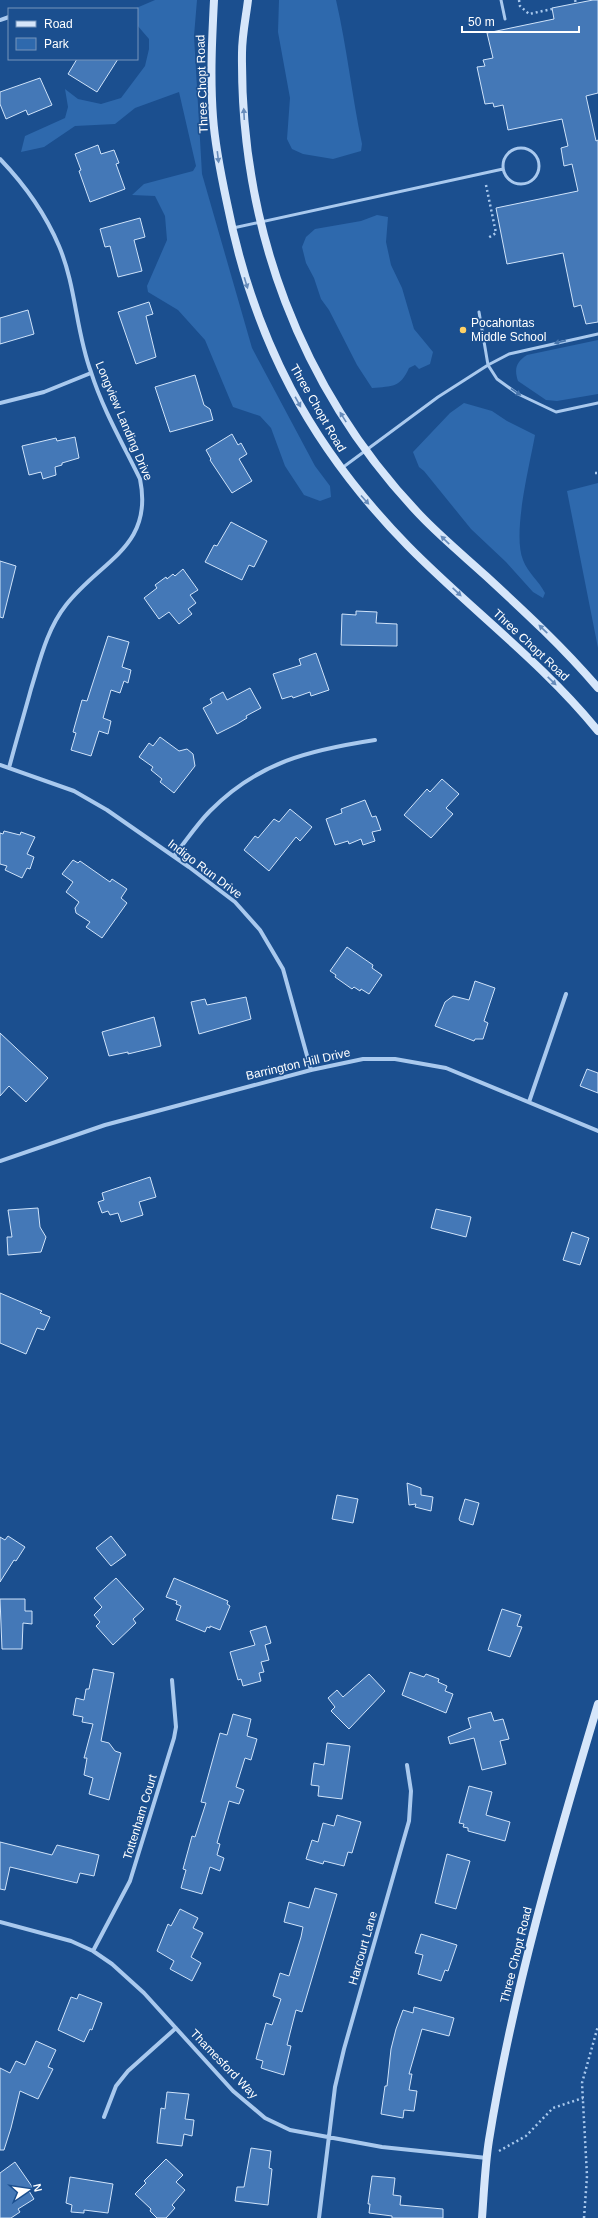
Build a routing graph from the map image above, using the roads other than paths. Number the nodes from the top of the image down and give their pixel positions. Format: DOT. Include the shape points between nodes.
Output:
graph roads {
  1 [pos="214,0"];
  2 [pos="248,0"];
  3 [pos="501,0"];
  4 [pos="505,19"];
  5 [pos="0,159"];
  6 [pos="503,169"];
  7 [pos="259,222"];
  8 [pos="232,228"];
  9 [pos="479,312"];
  10 [pos="598,334"];
  11 [pos="488,365"];
  12 [pos="91,373"];
  13 [pos="0,403"];
  14 [pos="598,403"];
  15 [pos="364,450"];
  16 [pos="341,470"];
  17 [pos="598,688"];
  18 [pos="598,731"];
  19 [pos="375,740"];
  20 [pos="0,765"];
  21 [pos="8,768"];
  22 [pos="174,856"];
  23 [pos="566,994"];
  24 [pos="310,1070"];
  25 [pos="529,1102"];
  26 [pos="598,1131"];
  27 [pos="0,1161"];
  28 [pos="172,1680"];
  29 [pos="598,1704"];
  30 [pos="407,1766"];
  31 [pos="0,1922"];
  32 [pos="93,1951"];
  33 [pos="176,2028"];
  34 [pos="104,2117"];
  35 [pos="328,2137"];
  36 [pos="487,2158"];
  37 [pos="318,2218"];
  38 [pos="482,2218"];
  1 -- 8 [label="main road, Three Chopt Road, one-way" via="213,118"];
  7 -- 2 [label="main road, Three Chopt Road, one-way" via="246,149 243,101 242,51"];
  3 -- 4 [label="lane"];
  5 -- 12 [label="street, Longview Landing Drive" via="20,180 43,214 60,247"];
  6 -- 6 [label="lane" via="506,178 511,182 529,183 537,174 539,162 533,152 516,148 506,155"];
  6 -- 7 [label="lane"];
  7 -- 8 [label="lane"];
  15 -- 7 [label="main road, Three Chopt Road, one-way" via="329,394 292,320"];
  8 -- 16 [label="main road, Three Chopt Road, one-way" via="252,301 272,352 298,403"];
  9 -- 11 [label="lane"];
  10 -- 11 [label="lane, one-way" via="509,354"];
  11 -- 14 [label="lane, one-way" via="497,379 518,394 556,412"];
  11 -- 15 [label="lane" via="438,396"];
  12 -- 13 [label="street" via="44,392"];
  12 -- 21 [label="street, Longview Landing Drive" via="140,480 143,512 138,530 132,539 66,605 52,626"];
  15 -- 16 [label="lane"];
  17 -- 15 [label="main road, Three Chopt Road, one-way" via="540,627 422,517"];
  16 -- 18 [label="main road, Three Chopt Road, one-way" via="410,549 545,674"];
  19 -- 22 [label="street" via="326,747 266,768 235,788 209,811"];
  20 -- 21 [label="street, Indigo Run Drive"];
  21 -- 22 [label="street, Indigo Run Drive" via="74,791 107,810"];
  22 -- 24 [label="street, Indigo Run Drive" via="235,902 260,930 283,969"];
  23 -- 25 [label="street"];
  24 -- 25 [label="street, Barrington Hill Drive" via="363,1060 395,1059 446,1068"];
  24 -- 27 [label="street, Barrington Hill Drive" via="105,1125"];
  25 -- 26 [label="street, Barrington Hill Drive"];
  28 -- 32 [label="street, Tottenham Court" via="176,1727 172,1745 130,1881"];
  29 -- 36 [label="main road, Three Chopt Road" via="566,1810 527,1957 506,2047"];
  30 -- 35 [label="street, Harcourt Lane" via="411,1791 409,1820 344,2049 335,2087"];
  31 -- 32 [label="street, Thamesford Way" via="71,1941"];
  32 -- 33 [label="street, Thamesford Way" via="112,1964 144,1993"];
  33 -- 34 [label="street" via="128,2071 116,2086"];
  33 -- 35 [label="street, Thamesford Way" via="233,2092 265,2118 290,2130"];
  35 -- 36 [label="street, Thamesford Way" via="382,2147"];
  35 -- 37 [label="street, Harcourt Lane"];
  36 -- 38 [label="main road, Three Chopt Road"];
}
